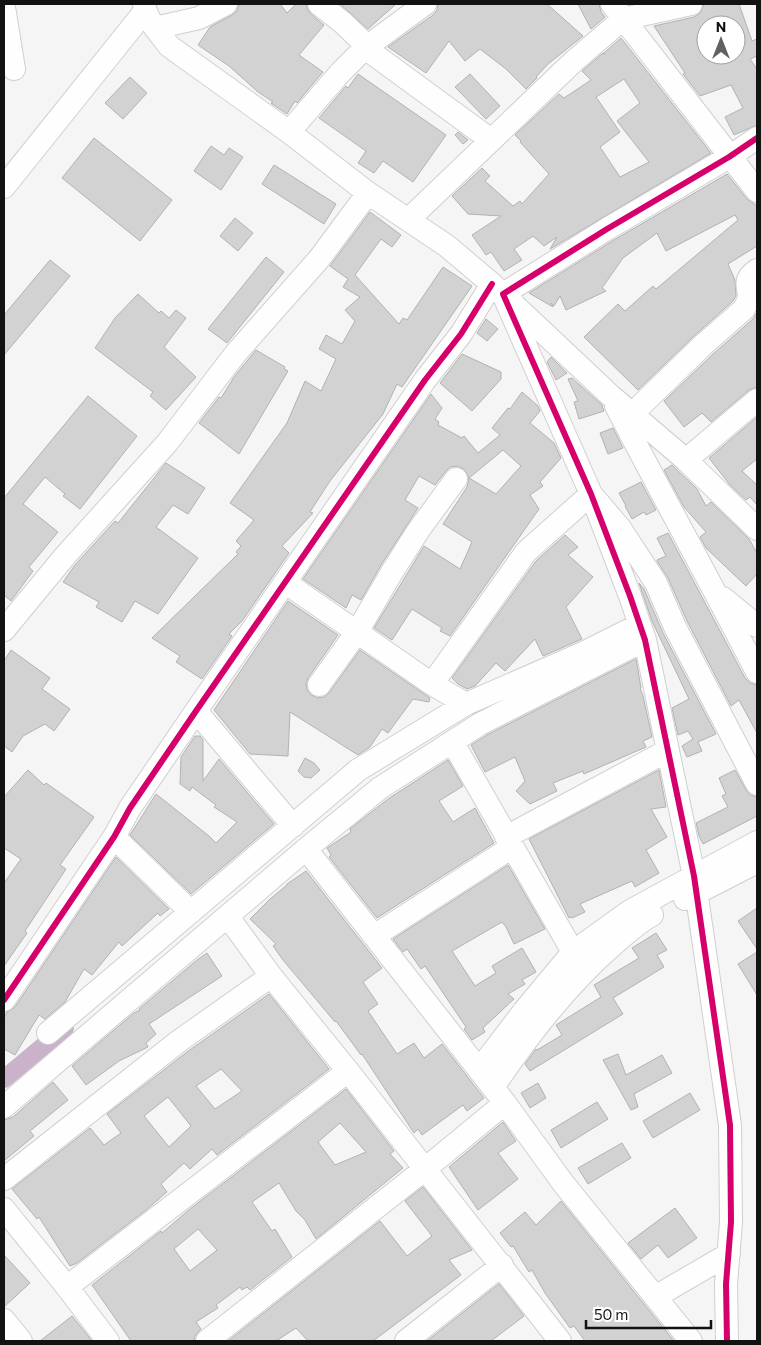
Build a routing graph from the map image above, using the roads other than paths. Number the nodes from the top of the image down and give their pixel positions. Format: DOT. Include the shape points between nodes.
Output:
graph roads {
  1 [pos="226,4"];
  2 [pos="320,4"];
  3 [pos="425,4"];
  4 [pos="691,4"];
  5 [pos="4,7"];
  6 [pos="617,11"];
  7 [pos="148,14"];
  8 [pos="366,47"];
  9 [pos="14,69"];
  10 [pos="289,132"];
  11 [pos="757,138"];
  12 [pos="491,140"];
  13 [pos="729,157"];
  14 [pos="4,187"];
  15 [pos="757,191"];
  16 [pos="368,193"];
  17 [pos="409,219"];
  18 [pos="757,270"];
  19 [pos="498,289"];
  20 [pos="611,396"];
  21 [pos="757,400"];
  22 [pos="632,414"];
  23 [pos="686,460"];
  24 [pos="456,479"];
  25 [pos="591,494"];
  26 [pos="757,528"];
  27 [pos="286,583"];
  28 [pos="716,592"];
  29 [pos="757,626"];
  30 [pos="4,630"];
  31 [pos="357,632"];
  32 [pos="642,632"];
  33 [pos="757,672"];
  34 [pos="432,684"];
  35 [pos="319,685"];
  36 [pos="466,704"];
  37 [pos="196,711"];
  38 [pos="453,743"];
  39 [pos="668,751"];
  40 [pos="757,784"];
  41 [pos="293,826"];
  42 [pos="114,837"];
  43 [pos="509,842"];
  44 [pos="757,842"];
  45 [pos="306,849"];
  46 [pos="757,862"];
  47 [pos="696,885"];
  48 [pos="191,912"];
  49 [pos="228,917"];
  50 [pos="374,936"];
  51 [pos="581,960"];
  52 [pos="271,976"];
  53 [pos="4,1000"];
  54 [pos="48,1033"];
  55 [pos="478,1070"];
  56 [pos="348,1071"];
  57 [pos="498,1095"];
  58 [pos="4,1107"];
  59 [pos="425,1169"];
  60 [pos="4,1179"];
  61 [pos="4,1209"];
  62 [pos="729,1254"];
  63 [pos="502,1265"];
  64 [pos="67,1287"];
  65 [pos="655,1297"];
  66 [pos="4,1320"];
  67 [pos="21,1341"];
  68 [pos="108,1341"];
  69 [pos="207,1341"];
  70 [pos="406,1341"];
  71 [pos="560,1341"];
  72 [pos="691,1341"];
  73 [pos="727,1341"];
  1 -- 7 [label="street" via="199,18"];
  2 -- 8 [label="street"];
  3 -- 8 [label="street"];
  4 -- 6 [label="street"];
  5 -- 9 [label="street"];
  6 -- 12 [label="street" via="574,61"];
  6 -- 13 [label="street"];
  7 -- 10 [label="street" via="169,46"];
  7 -- 14 [label="street"];
  8 -- 10 [label="street"];
  8 -- 12 [label="street"];
  10 -- 16 [label="street"];
  11 -- 13 [label="street"];
  12 -- 17 [label="street"];
  13 -- 15 [label="street"];
  13 -- 19 [label="street"];
  16 -- 17 [label="street"];
  16 -- 30 [label="street" via="319,259 236,353 167,443 65,556"];
  17 -- 19 [label="street"];
  18 -- 22 [label="street" via="747,280 749,299 744,309"];
  19 -- 20 [label="street"];
  19 -- 25 [label="street"];
  19 -- 27 [label="street" via="425,380"];
  20 -- 22 [label="street"];
  20 -- 28 [label="street"];
  21 -- 23 [label="street"];
  22 -- 23 [label="street"];
  23 -- 26 [label="street"];
  24 -- 31 [label="street" via="397,564"];
  25 -- 32 [label="street"];
  25 -- 34 [label="street" via="526,552"];
  25 -- 40 [label="street" via="620,528 656,583 674,627"];
  27 -- 31 [label="street"];
  27 -- 37 [label="street"];
  28 -- 29 [label="street"];
  28 -- 33 [label="street"];
  31 -- 34 [label="street"];
  31 -- 35 [label="street"];
  32 -- 36 [label="street" via="583,653"];
  32 -- 38 [label="street" via="480,724"];
  32 -- 39 [label="street"];
  34 -- 36 [label="street"];
  36 -- 41 [label="street" via="358,770"];
  37 -- 41 [label="street"];
  37 -- 42 [label="street"];
  38 -- 43 [label="street"];
  38 -- 45 [label="street" via="380,788"];
  39 -- 43 [label="street"];
  39 -- 47 [label="street"];
  41 -- 48 [label="street"];
  42 -- 48 [label="street"];
  42 -- 53 [label="street"];
  43 -- 50 [label="street"];
  43 -- 51 [label="street"];
  44 -- 47 [label="street"];
  45 -- 49 [label="street"];
  45 -- 50 [label="street"];
  46 -- 47 [label="street"];
  47 -- 51 [label="street" via="653,906 639,922"];
  47 -- 62 [label="street" via="730,1125 732,1222"];
  48 -- 54 [label="street"];
  49 -- 52 [label="street"];
  49 -- 58 [label="street"];
  50 -- 55 [label="street"];
  51 -- 55 [label="street" via="524,1011"];
  51 -- 57 [label="street" via="526,1040"];
  52 -- 56 [label="street"];
  52 -- 60 [label="street" via="180,1041"];
  55 -- 57 [label="street"];
  56 -- 59 [label="street"];
  56 -- 64 [label="street"];
  57 -- 59 [label="street"];
  57 -- 65 [label="street" via="563,1183"];
  59 -- 63 [label="street"];
  59 -- 69 [label="street"];
  61 -- 64 [label="street"];
  62 -- 65 [label="street"];
  62 -- 73 [label="street"];
  63 -- 70 [label="street"];
  63 -- 71 [label="street"];
  64 -- 68 [label="street"];
  65 -- 72 [label="street"];
  66 -- 67 [label="street"];
}
